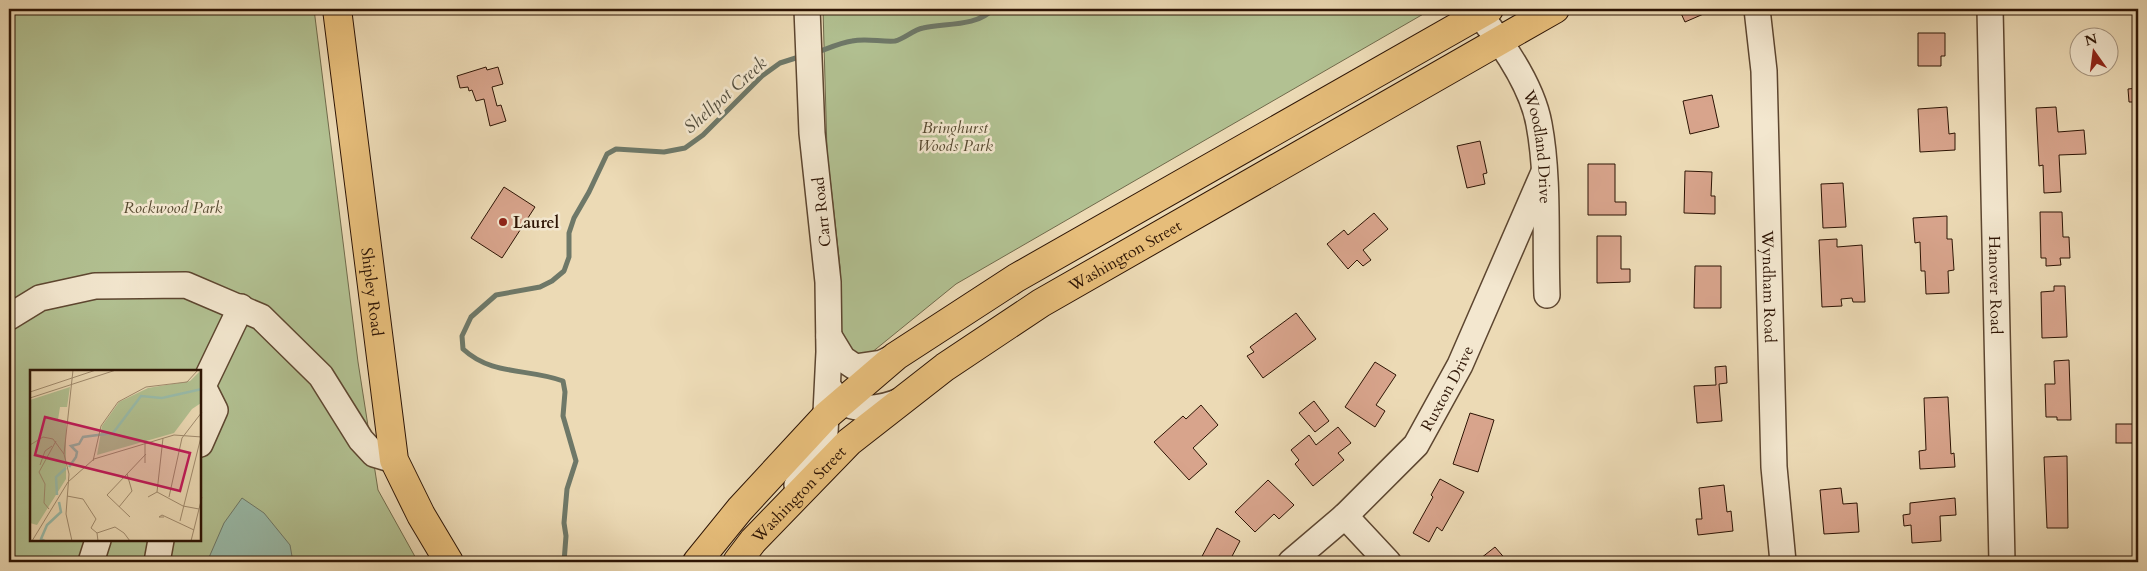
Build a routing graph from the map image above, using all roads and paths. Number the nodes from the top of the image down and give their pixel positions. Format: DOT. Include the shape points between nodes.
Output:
graph roads {
  1 [pos="337,9"];
  2 [pos="807,9"];
  3 [pos="1556,9"];
  4 [pos="1756,9"];
  5 [pos="1990,9"];
  6 [pos="1484,12"];
  7 [pos="1500,40"];
  8 [pos="1544,172"];
  9 [pos="1546,295"];
  10 [pos="241,307"];
  11 [pos="9,317"];
  12 [pos="829,336"];
  13 [pos="896,356"];
  14 [pos="202,386"];
  15 [pos="903,399"];
  16 [pos="832,401"];
  17 [pos="201,442"];
  18 [pos="394,460"];
  19 [pos="1345,516"];
  20 [pos="98,541"];
  21 [pos="162,541"];
  22 [pos="745,552"];
  23 [pos="91,562"];
  24 [pos="157,562"];
  25 [pos="449,562"];
  26 [pos="698,562"];
  27 [pos="1291,562"];
  28 [pos="1388,562"];
  29 [pos="1783,562"];
  30 [pos="2002,562"];
  1 -- 18 [label="main road, Shipley Road"];
  2 -- 12 [label="street, Carr Road" via="812,133 828,282"];
  3 -- 7 [label="main road, Washington Street"];
  4 -- 29 [label="street, Wyndham Road" via="1764,71 1774,467"];
  5 -- 30 [label="street, Hanover Road"];
  6 -- 7 [label="street, Woodland Drive"];
  6 -- 13 [label="main road, Washington Street" via="1016,278"];
  7 -- 8 [label="street, Woodland Drive" via="1525,85 1539,122"];
  7 -- 15 [label="main road, Washington Street" via="1041,303"];
  8 -- 9 [label="street, Woodland Drive"];
  8 -- 19 [label="street, Ruxton Drive" via="1460,365 1416,445"];
  10 -- 11 [label="street" via="186,285 95,286 40,298"];
  10 -- 14 [label="street"];
  10 -- 18 [label="street" via="262,317 321,376 361,440 374,454"];
  12 -- 13 [label="street" via="843,359 855,367"];
  12 -- 16 [label="street, Carr Road"];
  13 -- 16 [label="main road, Washington Street"];
  14 -- 17 [label="street" via="215,410"];
  15 -- 16 [label="street" via="882,408 867,409"];
  15 -- 22 [label="main road, Washington Street" via="849,442"];
  16 -- 22 [label="street, Carr Road" via="818,453"];
  16 -- 26 [label="main road, Washington Street"];
  18 -- 25 [label="main road, Shipley Road"];
  19 -- 27 [label="street, Ruxton Drive"];
  19 -- 28 [label="street"];
  20 -- 23 [label="street"];
  21 -- 24 [label="street"];
}
